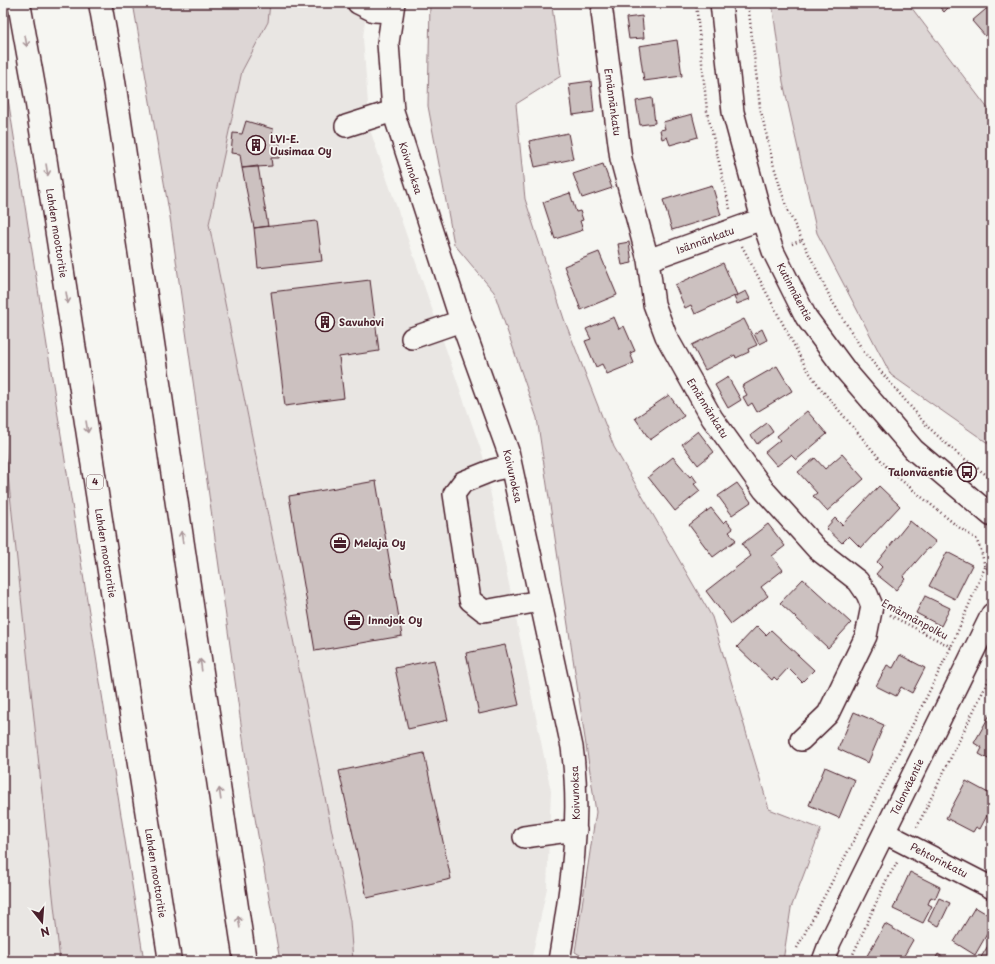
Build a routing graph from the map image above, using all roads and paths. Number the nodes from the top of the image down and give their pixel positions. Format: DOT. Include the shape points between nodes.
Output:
graph roads {
  1 [pos="19,3"];
  2 [pos="100,3"];
  3 [pos="358,3"];
  4 [pos="721,3"];
  5 [pos="748,3"];
  6 [pos="393,8"];
  7 [pos="602,12"];
  8 [pos="393,111"];
  9 [pos="346,126"];
  10 [pos="762,219"];
  11 [pos="648,260"];
  12 [pos="461,321"];
  13 [pos="412,338"];
  14 [pos="511,466"];
  15 [pos="992,479"];
  16 [pos="992,516"];
  17 [pos="985,567"];
  18 [pos="540,601"];
  19 [pos="872,606"];
  20 [pos="992,614"];
  21 [pos="950,647"];
  22 [pos="992,673"];
  23 [pos="801,740"];
  24 [pos="576,830"];
  25 [pos="885,833"];
  26 [pos="524,837"];
  27 [pos="908,844"];
  28 [pos="991,885"];
  29 [pos="797,948"];
  30 [pos="170,961"];
  31 [pos="245,961"];
  32 [pos="559,961"];
  33 [pos="823,961"];
  34 [pos="850,961"];
  1 -- 30 [label="highway, Lahden moottoritie / 4, one-way"];
  31 -- 2 [label="highway, one-way"];
  3 -- 6 [label="street" via="374,11"];
  4 -- 10 [label="street, Kutinmäentie" via="733,112"];
  5 -- 15 [label="path" via="759,100 773,163 787,209 832,301 864,352 928,427 958,454"];
  6 -- 8 [label="street, Koivunoksa" via="388,43"];
  7 -- 11 [label="street, Emännänkatu" via="621,159"];
  8 -- 9 [label="street"];
  8 -- 12 [label="street, Koivunoksa"];
  10 -- 11 [label="street, Isännänkatu"];
  10 -- 16 [label="street, Kutinmäentie" via="773,251 806,317 846,371 914,450"];
  11 -- 19 [label="street, Emännänkatu" via="654,304 664,330 712,418 764,490 817,549 858,581"];
  12 -- 13 [label="street"];
  12 -- 14 [label="street, Koivunoksa" via="508,451"];
  14 -- 18 [label="street, Koivunoksa"];
  14 -- 18 [label="street" via="463,482 454,494 470,600 484,611"];
  17 -- 21 [label="path"];
  18 -- 24 [label="street, Koivunoksa" via="572,747 576,776"];
  19 -- 21 [label="path, Emännänpolku"];
  19 -- 23 [label="street" via="866,636 828,714"];
  20 -- 25 [label="street, Talonväentie"];
  21 -- 29 [label="path" via="864,821"];
  22 -- 27 [label="path"];
  24 -- 26 [label="street"];
  24 -- 32 [label="street, Koivunoksa" via="572,885"];
  25 -- 27 [label="street, Pehtorinkatu"];
  25 -- 33 [label="street, Talonväentie"];
  27 -- 28 [label="street, Pehtorinkatu"];
  27 -- 34 [label="path" via="886,881"];
}
